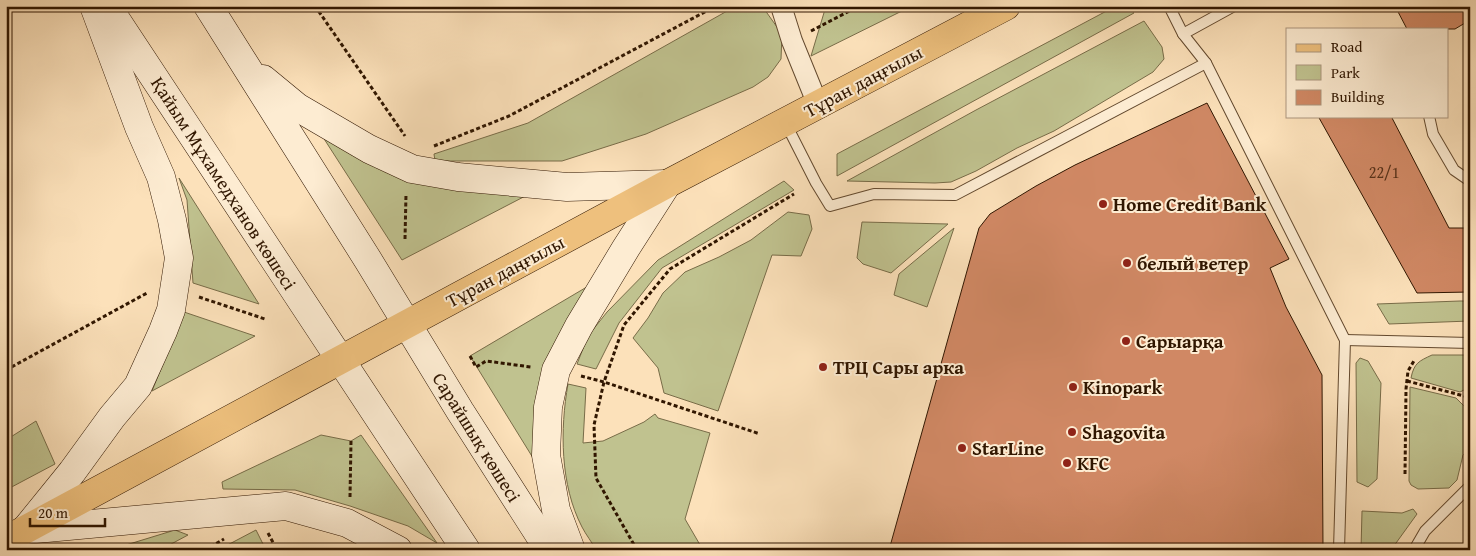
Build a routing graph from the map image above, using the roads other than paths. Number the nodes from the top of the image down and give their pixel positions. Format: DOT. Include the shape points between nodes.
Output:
graph roads {
  1 [pos="94,6"];
  2 [pos="107,6"];
  3 [pos="208,6"];
  4 [pos="782,6"];
  5 [pos="1006,6"];
  6 [pos="1169,6"];
  7 [pos="1234,6"];
  8 [pos="1183,34"];
  9 [pos="243,63"];
  10 [pos="1206,63"];
  11 [pos="818,105"];
  12 [pos="1429,118"];
  13 [pos="785,122"];
  14 [pos="1470,182"];
  15 [pos="667,184"];
  16 [pos="407,324"];
  17 [pos="1345,340"];
  18 [pos="1470,343"];
  19 [pos="339,360"];
  20 [pos="1470,486"];
  21 [pos="16,535"];
  22 [pos="398,550"];
  23 [pos="466,550"];
  24 [pos="549,550"];
  25 [pos="571,550"];
  26 [pos="1339,550"];
  27 [pos="1414,550"];
  1 -- 21 [label="main road" via="139,128 161,177 179,258 164,331 138,386 72,472"];
  2 -- 19 [label="main road, Қайым Мұхамедханов көшесі"];
  3 -- 9 [label="main road"];
  4 -- 11 [label="street" via="792,41"];
  5 -- 11 [label="main road, Тұран даңғылы"];
  6 -- 8 [label="lane"];
  7 -- 8 [label="lane"];
  8 -- 10 [label="lane"];
  9 -- 15 [label="main road" via="297,107 369,149 412,169 458,177 567,187"];
  9 -- 16 [label="main road"];
  10 -- 13 [label="lane" via="955,195 874,194 830,206"];
  10 -- 17 [label="lane"];
  11 -- 13 [label="main road, Тұран даңғылы"];
  12 -- 14 [label="lane" via="1433,134 1454,170"];
  13 -- 15 [label="main road, Тұран даңғылы"];
  15 -- 16 [label="main road, Тұран даңғылы"];
  15 -- 25 [label="main road" via="579,326 556,370 548,407 546,455 556,510"];
  16 -- 19 [label="main road, Тұран даңғылы"];
  16 -- 24 [label="main road, Сарайшық көшесі"];
  17 -- 18 [label="lane"];
  17 -- 26 [label="lane"];
  19 -- 21 [label="main road, Тұран даңғылы"];
  19 -- 23 [label="main road"];
  20 -- 27 [label="lane" via="1425,531"];
  21 -- 22 [label="main road" via="286,506 347,524"];
}
